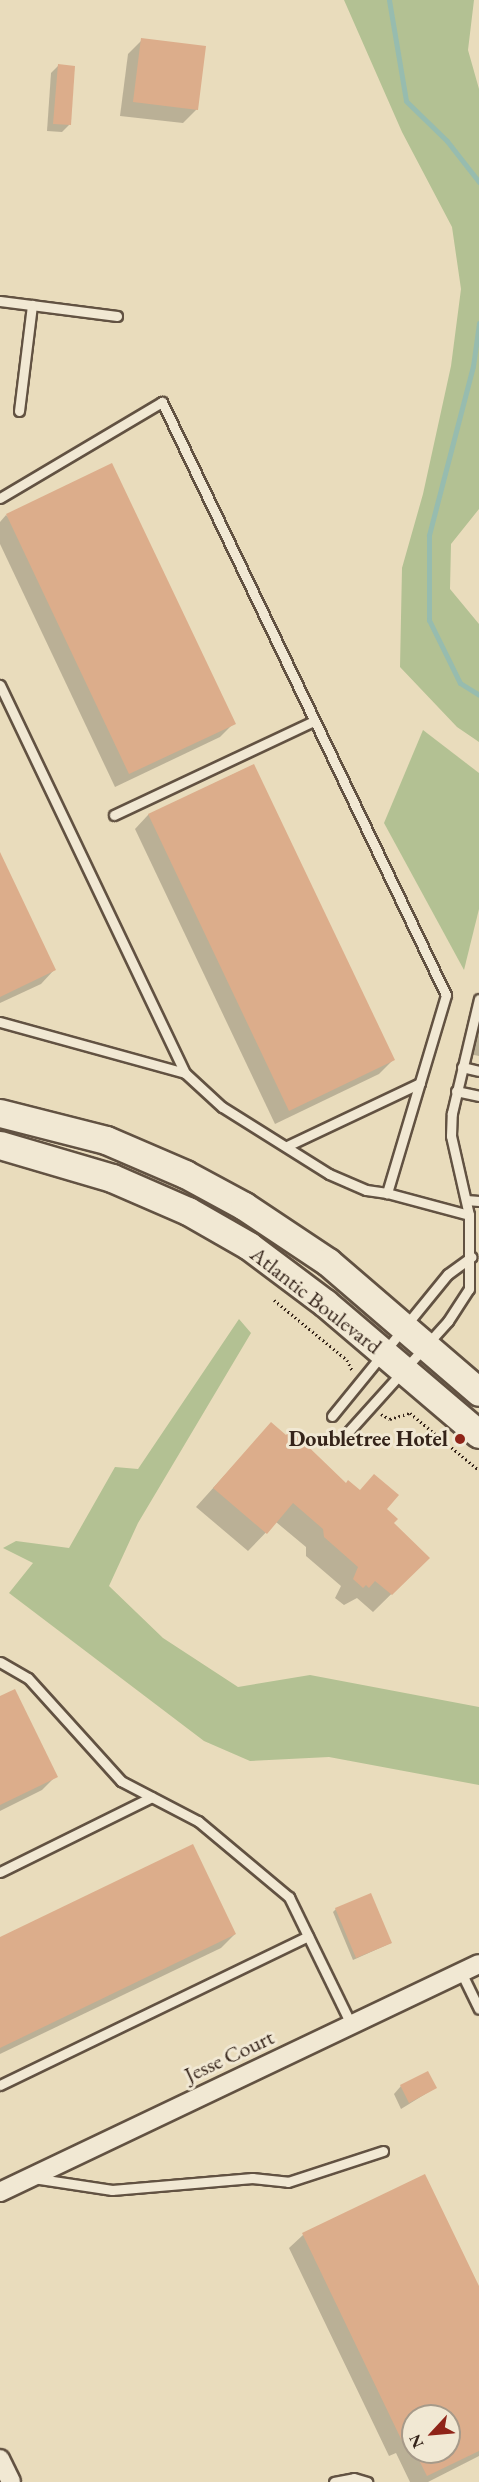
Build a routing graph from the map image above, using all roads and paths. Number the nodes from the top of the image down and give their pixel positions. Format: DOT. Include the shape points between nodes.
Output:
graph roads {
  1 [pos="0,301"];
  2 [pos="32,305"];
  3 [pos="117,316"];
  4 [pos="19,411"];
  5 [pos="0,498"];
  6 [pos="0,685"];
  7 [pos="314,721"];
  8 [pos="114,814"];
  9 [pos="479,999"];
  10 [pos="0,1022"];
  11 [pos="462,1067"];
  12 [pos="479,1071"];
  13 [pos="184,1073"];
  14 [pos="420,1083"];
  15 [pos="456,1091"];
  16 [pos="479,1096"];
  17 [pos="0,1113"];
  18 [pos="0,1145"];
  19 [pos="287,1146"];
  20 [pos="387,1193"];
  21 [pos="466,1200"];
  22 [pos="479,1201"];
  23 [pos="469,1215"];
  24 [pos="471,1257"];
  25 [pos="274,1300"];
  26 [pos="405,1328"];
  27 [pos="424,1347"];
  28 [pos="394,1362"];
  29 [pos="351,1376"];
  30 [pos="479,1392"];
  31 [pos="332,1416"];
  32 [pos="384,1417"];
  33 [pos="349,1431"];
  34 [pos="479,1434"];
  35 [pos="479,1470"];
  36 [pos="0,1662"];
  37 [pos="152,1797"];
  38 [pos="0,1872"];
  39 [pos="308,1936"];
  40 [pos="479,1964"];
  41 [pos="460,1970"];
  42 [pos="479,2009"];
  43 [pos="351,2024"];
  44 [pos="0,2085"];
  45 [pos="383,2151"];
  46 [pos="31,2178"];
  47 [pos="0,2192"];
  48 [pos="0,2458"];
  49 [pos="11,2482"];
  50 [pos="334,2482"];
  51 [pos="367,2482"];
  1 -- 2 [label="lane"];
  2 -- 3 [label="lane"];
  2 -- 4 [label="lane"];
  5 -- 7 [label="lane" via="162,402"];
  6 -- 13 [label="lane"];
  7 -- 8 [label="lane"];
  7 -- 14 [label="lane" via="446,995"];
  9 -- 11 [label="lane"];
  10 -- 13 [label="lane"];
  11 -- 12 [label="lane"];
  11 -- 15 [label="lane"];
  13 -- 19 [label="lane" via="222,1107"];
  14 -- 19 [label="lane"];
  14 -- 20 [label="lane"];
  15 -- 16 [label="lane"];
  15 -- 21 [label="lane" via="451,1136"];
  17 -- 26 [label="main road, Atlantic Boulevard" via="106,1140 185,1174 285,1231"];
  18 -- 28 [label="main road, Atlantic Boulevard" via="112,1178 188,1211 289,1274"];
  19 -- 20 [label="lane" via="329,1174 366,1190"];
  20 -- 23 [label="lane"];
  21 -- 22 [label="lane"];
  21 -- 23 [label="lane"];
  23 -- 24 [label="lane"];
  24 -- 26 [label="lane" via="448,1274"];
  24 -- 27 [label="lane" via="469,1289"];
  25 -- 29 [label="path" via="348,1360"];
  26 -- 27 [label="main road, Atlantic Boulevard"];
  26 -- 28 [label="lane"];
  27 -- 28 [label="lane"];
  27 -- 30 [label="main road, Atlantic Boulevard"];
  28 -- 31 [label="lane"];
  28 -- 33 [label="lane"];
  28 -- 34 [label="main road, Atlantic Boulevard"];
  32 -- 35 [label="path" via="410,1413"];
  36 -- 37 [label="lane" via="28,1678 121,1781"];
  37 -- 38 [label="lane"];
  37 -- 39 [label="lane" via="198,1821 289,1897"];
  39 -- 43 [label="lane"];
  39 -- 44 [label="lane"];
  40 -- 41 [label="street, Jesse Court"];
  41 -- 42 [label="lane"];
  41 -- 43 [label="street, Jesse Court"];
  43 -- 46 [label="street, Jesse Court"];
  45 -- 46 [label="lane" via="288,2182 252,2178 112,2190 77,2188"];
  46 -- 47 [label="street, Jesse Court"];
  48 -- 49 [label="street"];
  50 -- 51 [label="lane" via="354,2478"];
}
